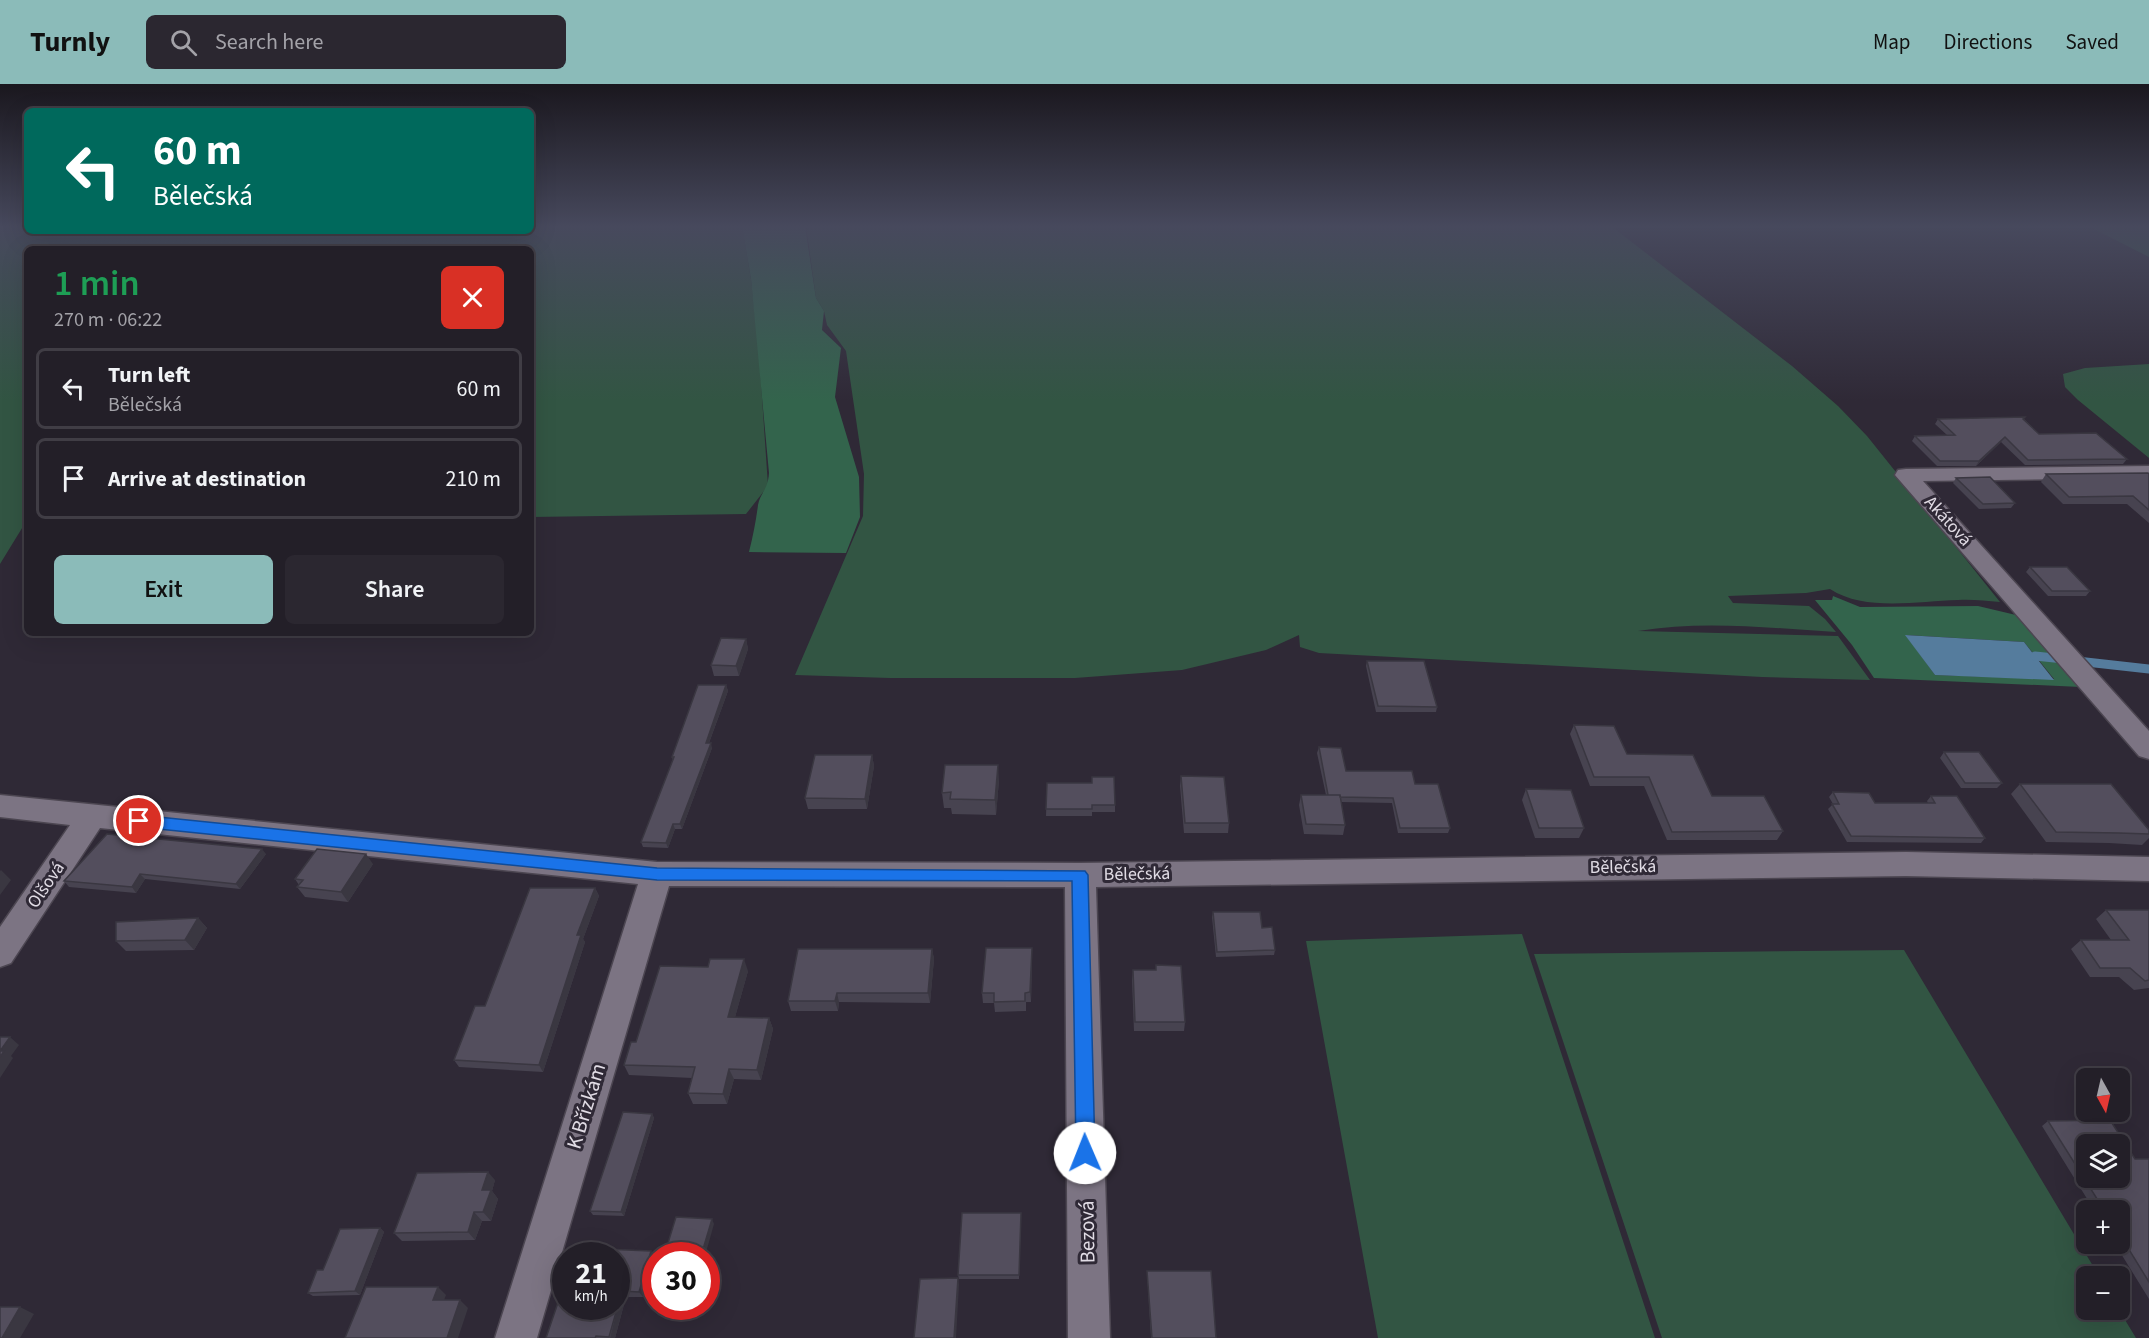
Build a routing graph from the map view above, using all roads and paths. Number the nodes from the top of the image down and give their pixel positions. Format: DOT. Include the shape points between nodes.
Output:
graph roads {
  1 [pos="2149,472"];
  2 [pos="2149,749"];
  3 [pos="0,806"];
  4 [pos="92,816"];
  5 [pos="2149,869"];
  6 [pos="657,874"];
  7 [pos="1080,875"];
  8 [pos="0,954"];
  9 [pos="516,1338"];
  10 [pos="1089,1338"];
  1 -- 2 [label="street, Akátová" via="1906,475"];
  3 -- 4 [label="street, Bělečská"];
  4 -- 6 [label="street, Bělečská"];
  4 -- 8 [label="street, Olšová"];
  5 -- 7 [label="street, Bělečská" via="1906,864"];
  6 -- 7 [label="street, Bělečská"];
  6 -- 9 [label="street, K Břízkám"];
  7 -- 10 [label="street, Bezová"];
}
